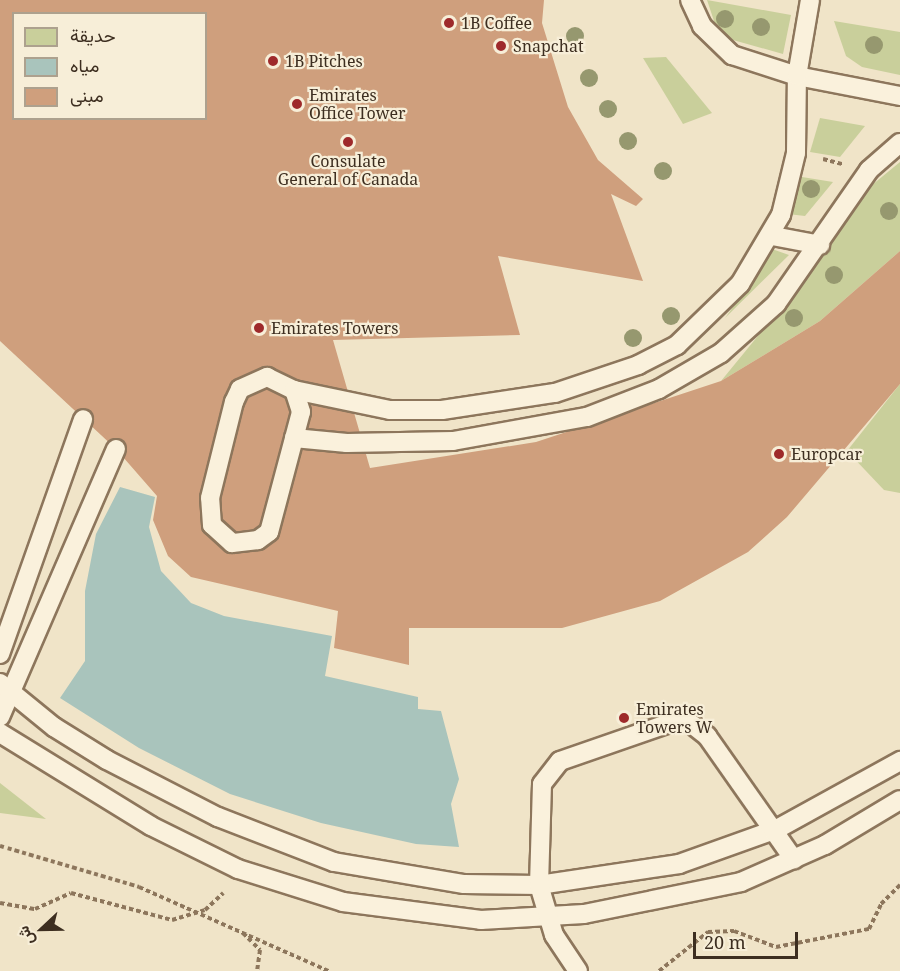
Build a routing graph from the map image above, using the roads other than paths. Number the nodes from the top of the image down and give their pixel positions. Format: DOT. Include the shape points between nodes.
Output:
graph roads {
  1 [pos="690,0"];
  2 [pos="810,0"];
  3 [pos="797,76"];
  4 [pos="900,96"];
  5 [pos="900,143"];
  6 [pos="772,236"];
  7 [pos="820,245"];
  8 [pos="294,390"];
  9 [pos="83,419"];
  10 [pos="294,438"];
  11 [pos="117,449"];
  12 [pos="0,654"];
  13 [pos="6,688"];
  14 [pos="0,717"];
  15 [pos="0,733"];
  16 [pos="900,762"];
  17 [pos="900,800"];
  18 [pos="777,829"];
  19 [pos="794,860"];
  20 [pos="539,885"];
  21 [pos="546,918"];
  22 [pos="578,971"];
  1 -- 3 [label="lane" via="702,26 732,56"];
  2 -- 3 [label="lane"];
  3 -- 4 [label="lane"];
  3 -- 6 [label="lane" via="796,153"];
  5 -- 7 [label="lane" via="869,170"];
  6 -- 7 [label="lane"];
  6 -- 8 [label="lane" via="740,284 699,326 676,345 597,381 512,401 416,411"];
  7 -- 10 [label="lane" via="750,330 691,372 627,404 587,417 453,441 347,443"];
  8 -- 10 [label="lane" via="301,412"];
  8 -- 10 [label="lane" via="267,377 240,389 209,505 220,536 245,544 269,532"];
  9 -- 12 [label="lane"];
  11 -- 13 [label="lane"];
  13 -- 14 [label="lane"];
  13 -- 20 [label="lane" via="107,760 275,841 391,875 464,884"];
  15 -- 21 [label="lane" via="152,826 238,869 289,887 400,913 481,920"];
  16 -- 18 [label="lane"];
  17 -- 19 [label="lane"];
  18 -- 19 [label="lane"];
  18 -- 20 [label="lane" via="679,864"];
  18 -- 20 [label="lane" via="707,736 678,721 552,766 542,784"];
  19 -- 21 [label="lane" via="741,882 642,905"];
  20 -- 21 [label="lane"];
  21 -- 22 [label="lane"];
}
